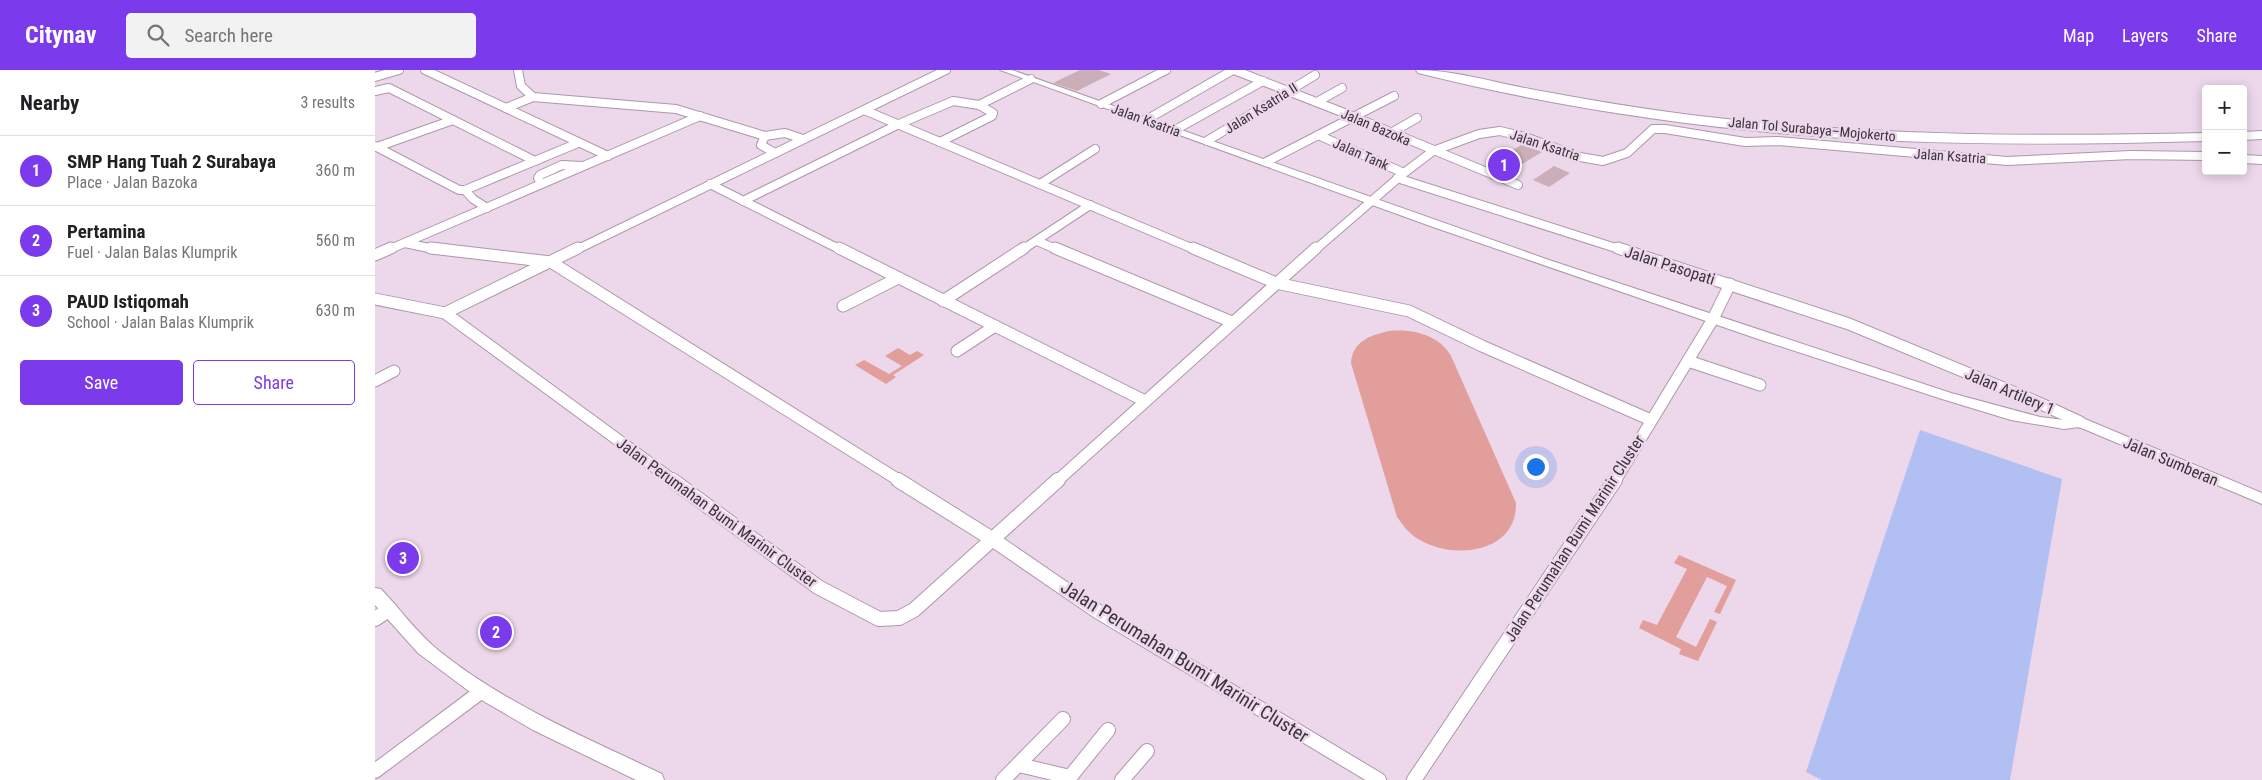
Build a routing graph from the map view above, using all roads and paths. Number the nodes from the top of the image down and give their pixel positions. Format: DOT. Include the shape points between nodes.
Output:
graph roads {
  1 [pos="399,70"];
  2 [pos="425,70"];
  3 [pos="518,70"];
  4 [pos="946,70"];
  5 [pos="1004,70"];
  6 [pos="1167,70"];
  7 [pos="1234,70"];
  8 [pos="1422,70"];
  9 [pos="1441,70"];
  10 [pos="1029,75"];
  11 [pos="1315,75"];
  12 [pos="375,76"];
  13 [pos="1263,81"];
  14 [pos="1343,88"];
  15 [pos="375,91"];
  16 [pos="1289,91"];
  17 [pos="1394,96"];
  18 [pos="533,97"];
  19 [pos="1317,102"];
  20 [pos="1101,104"];
  21 [pos="979,105"];
  22 [pos="506,108"];
  23 [pos="864,110"];
  24 [pos="700,116"];
  25 [pos="1353,116"];
  26 [pos="1417,118"];
  27 [pos="453,120"];
  28 [pos="1146,120"];
  29 [pos="899,124"];
  30 [pos="1175,130"];
  31 [pos="2247,130"];
  32 [pos="2262,130"];
  33 [pos="2202,131"];
  34 [pos="1391,133"];
  35 [pos="1318,135"];
  36 [pos="2262,135"];
  37 [pos="765,136"];
  38 [pos="2247,136"];
  39 [pos="1986,137"];
  40 [pos="2202,137"];
  41 [pos="2024,138"];
  42 [pos="803,139"];
  43 [pos="1207,141"];
  44 [pos="940,142"];
  45 [pos="579,143"];
  46 [pos="376,147"];
  47 [pos="1095,149"];
  48 [pos="1433,151"];
  49 [pos="775,153"];
  50 [pos="608,156"];
  51 [pos="2202,156"];
  52 [pos="2247,158"];
  53 [pos="2262,160"];
  54 [pos="535,161"];
  55 [pos="1265,162"];
  56 [pos="1401,176"];
  57 [pos="710,184"];
  58 [pos="1040,184"];
  59 [pos="1518,186"];
  60 [pos="465,190"];
  61 [pos="743,201"];
  62 [pos="1372,201"];
  63 [pos="1090,205"];
  64 [pos="487,208"];
  65 [pos="1037,241"];
  66 [pos="405,243"];
  67 [pos="375,255"];
  68 [pos="551,262"];
  69 [pos="898,278"];
  70 [pos="1275,283"];
  71 [pos="1730,284"];
  72 [pos="375,299"];
  73 [pos="943,301"];
  74 [pos="843,306"];
  75 [pos="445,313"];
  76 [pos="1713,319"];
  77 [pos="1232,322"];
  78 [pos="995,326"];
  79 [pos="957,351"];
  80 [pos="1688,361"];
  81 [pos="1940,362"];
  82 [pos="394,371"];
  83 [pos="375,381"];
  84 [pos="1760,385"];
  85 [pos="1145,401"];
  86 [pos="1651,420"];
  87 [pos="2080,422"];
  88 [pos="2262,499"];
  89 [pos="992,539"];
  90 [pos="375,594"];
  91 [pos="382,614"];
  92 [pos="482,691"];
  93 [pos="1063,719"];
  94 [pos="1108,730"];
  95 [pos="1147,751"];
  96 [pos="1019,765"];
  97 [pos="375,771"];
  98 [pos="1073,779"];
  99 [pos="655,780"];
  100 [pos="1003,780"];
  101 [pos="1122,780"];
  102 [pos="1379,780"];
  103 [pos="1414,780"];
  1 -- 12 [label="street"];
  2 -- 22 [label="street"];
  3 -- 18 [label="street" via="521,88"];
  4 -- 23 [label="street"];
  5 -- 10 [label="street, Jalan Ksatria"];
  6 -- 20 [label="street"];
  7 -- 13 [label="street, Jalan Bazoka"];
  7 -- 28 [label="street"];
  8 -- 39 [label="highway, Jalan Tol Surabaya–Mojokerto" via="1644,113 1853,134"];
  9 -- 39 [label="highway, Jalan Tol Surabaya–Mojokerto" via="1568,96 1699,115 1845,129"];
  10 -- 20 [label="street, Jalan Ksatria"];
  10 -- 21 [label="street"];
  11 -- 16 [label="street, Jalan Ksatria II"];
  13 -- 16 [label="street, Jalan Bazoka"];
  13 -- 30 [label="street"];
  14 -- 19 [label="street"];
  15 -- 27 [label="street" via="389,88"];
  16 -- 19 [label="street, Jalan Bazoka"];
  16 -- 43 [label="street, Jalan Ksatria II"];
  17 -- 25 [label="street"];
  18 -- 22 [label="street"];
  18 -- 24 [label="street" via="666,108"];
  19 -- 25 [label="street, Jalan Bazoka"];
  20 -- 28 [label="street, Jalan Ksatria"];
  21 -- 29 [label="street" via="953,100"];
  21 -- 44 [label="street" via="993,113 992,116"];
  22 -- 45 [label="street"];
  23 -- 29 [label="street, Jalan Perumahan Bumi Marinir Cluster"];
  23 -- 42 [label="street"];
  24 -- 37 [label="street"];
  24 -- 50 [label="street"];
  25 -- 34 [label="street, Jalan Bazoka"];
  25 -- 35 [label="street"];
  26 -- 34 [label="street"];
  27 -- 46 [label="street"];
  27 -- 54 [label="street"];
  28 -- 30 [label="street, Jalan Ksatria"];
  29 -- 44 [label="street, Jalan Perumahan Bumi Marinir Cluster"];
  29 -- 61 [label="street"];
  30 -- 43 [label="street, Jalan Ksatria"];
  31 -- 32 [label="highway"];
  33 -- 41 [label="highway, Jalan Tol Surabaya–Mojokerto"];
  34 -- 48 [label="street, Jalan Bazoka"];
  35 -- 55 [label="street"];
  35 -- 56 [label="street, Jalan Tank"];
  36 -- 38 [label="highway"];
  37 -- 42 [label="street" via="785,133"];
  37 -- 49 [label="street" via="761,145"];
  39 -- 41 [label="highway, Jalan Tol Surabaya–Mojokerto"];
  40 -- 41 [label="highway, Jalan Tol Surabaya–Mojokerto"];
  42 -- 49 [label="street"];
  43 -- 55 [label="street, Jalan Ksatria"];
  44 -- 58 [label="street, Jalan Perumahan Bumi Marinir Cluster"];
  45 -- 50 [label="street"];
  45 -- 54 [label="street"];
  46 -- 60 [label="street" via="459,190"];
  47 -- 58 [label="street"];
  48 -- 51 [label="street, Jalan Ksatria" via="1479,134 1500,131 1603,161 1627,153 1653,130 1665,129 1745,142 1779,141 2007,160"];
  48 -- 56 [label="street, Jalan Ksatria"];
  48 -- 59 [label="street, Jalan Bazoka"];
  49 -- 57 [label="street"];
  50 -- 64 [label="street"];
  52 -- 53 [label="street"];
  54 -- 60 [label="street"];
  55 -- 62 [label="street, Jalan Ksatria"];
  56 -- 62 [label="street, Jalan Ksatria"];
  56 -- 71 [label="street, Jalan Pasopati"];
  57 -- 61 [label="street"];
  57 -- 68 [label="street"];
  58 -- 63 [label="street, Jalan Perumahan Bumi Marinir Cluster"];
  60 -- 64 [label="street"];
  61 -- 69 [label="street"];
  62 -- 70 [label="street, Jalan Perumahan Bumi Marinir Cluster"];
  62 -- 76 [label="street, Jalan Ksatria"];
  63 -- 65 [label="street"];
  63 -- 70 [label="street, Jalan Perumahan Bumi Marinir Cluster"];
  64 -- 66 [label="street"];
  65 -- 73 [label="street"];
  65 -- 77 [label="street"];
  66 -- 67 [label="street"];
  66 -- 68 [label="street, Jalan Perumahan Bumi Marinir Cluster" via="460,253"];
  68 -- 75 [label="street"];
  68 -- 89 [label="street, Jalan Perumahan Bumi Marinir Cluster"];
  69 -- 73 [label="street"];
  69 -- 74 [label="street"];
  70 -- 77 [label="street, Jalan Perumahan Bumi Marinir Cluster"];
  70 -- 86 [label="street, Jalan Perumahan Bumi Marinir Cluster" via="1409,311"];
  71 -- 76 [label="street, Jalan Perumahan Bumi Marinir Cluster"];
  71 -- 81 [label="street, Jalan Pasopati" via="1849,324"];
  72 -- 75 [label="street, Jalan Perumahan Bumi Marinir Cluster"];
  73 -- 78 [label="street"];
  75 -- 89 [label="street, Jalan Perumahan Bumi Marinir Cluster" via="818,587 879,619 899,618 914,610"];
  76 -- 80 [label="street, Jalan Perumahan Bumi Marinir Cluster"];
  76 -- 87 [label="street, Jalan Ksatria" via="2000,412 2056,426 2072,426"];
  77 -- 85 [label="street, Jalan Perumahan Bumi Marinir Cluster"];
  78 -- 79 [label="street"];
  78 -- 85 [label="street"];
  80 -- 84 [label="street"];
  80 -- 86 [label="street, Jalan Perumahan Bumi Marinir Cluster"];
  81 -- 87 [label="street, Jalan Artilery 1"];
  82 -- 83 [label="street"];
  85 -- 89 [label="street, Jalan Perumahan Bumi Marinir Cluster"];
  86 -- 103 [label="street, Jalan Perumahan Bumi Marinir Cluster" via="1611,488"];
  87 -- 88 [label="street, Jalan Sumberan"];
  89 -- 102 [label="street, Jalan Perumahan Bumi Marinir Cluster" via="1097,611"];
  90 -- 91 [label="street"];
  91 -- 92 [label="street" via="431,655"];
  92 -- 97 [label="street"];
  92 -- 99 [label="street" via="513,710"];
  93 -- 96 [label="street"];
  94 -- 98 [label="street"];
  95 -- 101 [label="street"];
  96 -- 98 [label="street"];
  96 -- 100 [label="street"];
}
